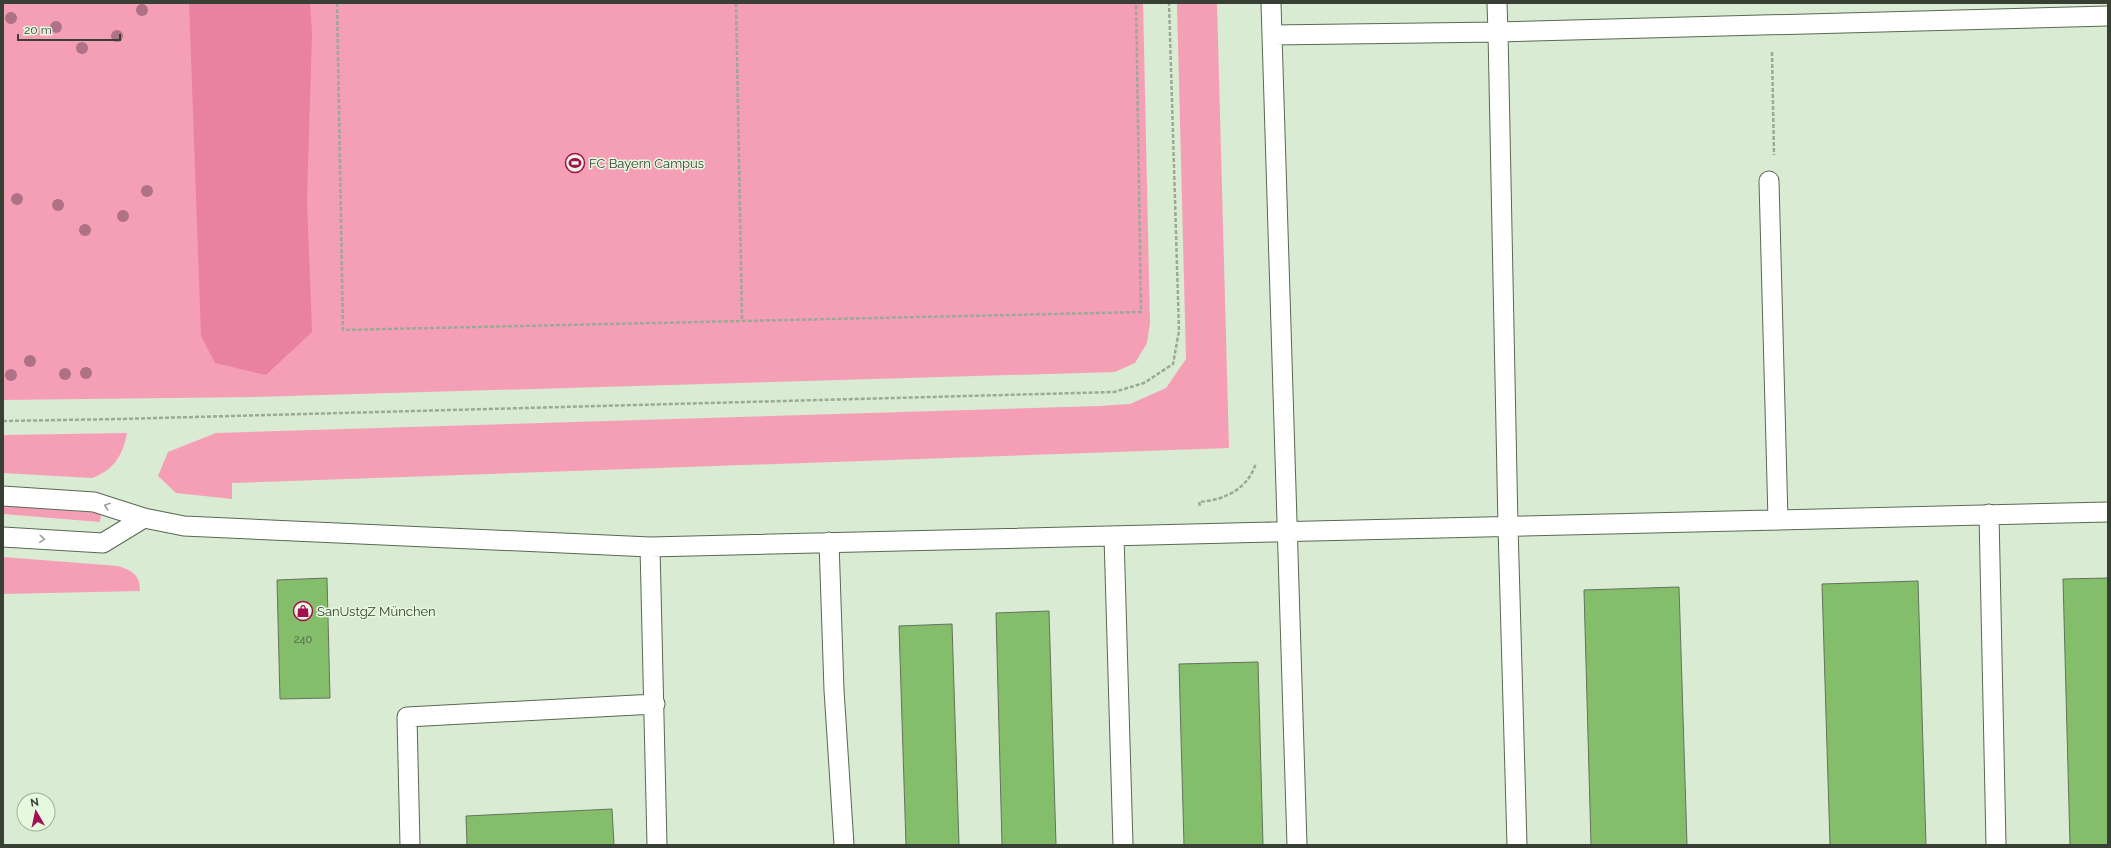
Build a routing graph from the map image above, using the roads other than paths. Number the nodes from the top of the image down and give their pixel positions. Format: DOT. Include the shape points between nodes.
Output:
graph roads {
  1 [pos="1271,3"];
  2 [pos="1497,3"];
  3 [pos="2108,16"];
  4 [pos="1498,32"];
  5 [pos="1272,36"];
  6 [pos="1769,181"];
  7 [pos="3,496"];
  8 [pos="2108,512"];
  9 [pos="1989,514"];
  10 [pos="144,518"];
  11 [pos="1778,520"];
  12 [pos="1508,526"];
  13 [pos="1287,532"];
  14 [pos="1114,536"];
  15 [pos="3,537"];
  16 [pos="829,542"];
  17 [pos="650,547"];
  18 [pos="655,704"];
  19 [pos="410,845"];
  20 [pos="657,845"];
  21 [pos="844,845"];
  22 [pos="1123,845"];
  23 [pos="1297,845"];
  24 [pos="1517,845"];
  25 [pos="1996,845"];
  1 -- 5 [label="lane"];
  2 -- 4 [label="lane"];
  3 -- 4 [label="lane"];
  4 -- 5 [label="lane"];
  4 -- 12 [label="lane"];
  5 -- 13 [label="lane"];
  6 -- 11 [label="lane"];
  10 -- 7 [label="lane, one-way" via="94,502"];
  8 -- 9 [label="lane"];
  9 -- 11 [label="lane"];
  9 -- 25 [label="lane"];
  15 -- 10 [label="lane, one-way" via="103,543"];
  10 -- 17 [label="lane" via="184,526"];
  11 -- 12 [label="lane"];
  12 -- 13 [label="lane"];
  12 -- 24 [label="lane"];
  13 -- 14 [label="lane"];
  13 -- 23 [label="lane"];
  14 -- 16 [label="lane"];
  14 -- 22 [label="lane"];
  16 -- 17 [label="lane"];
  16 -- 21 [label="lane" via="834,690"];
  17 -- 18 [label="lane"];
  18 -- 19 [label="lane" via="407,717"];
  18 -- 20 [label="lane"];
}
